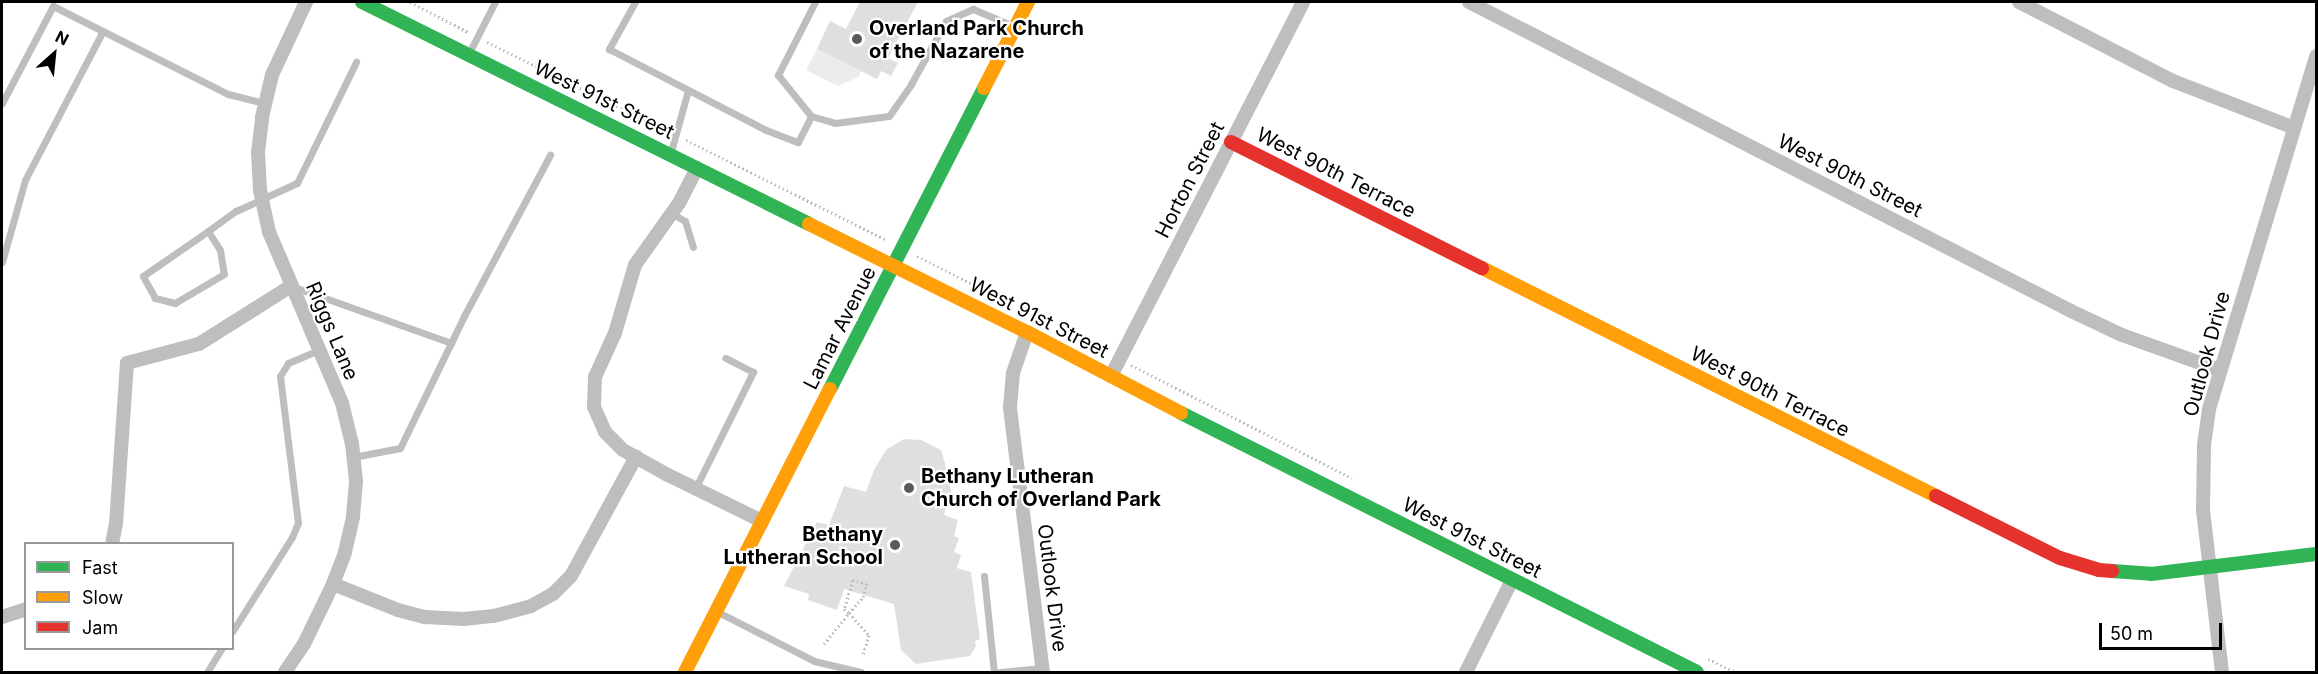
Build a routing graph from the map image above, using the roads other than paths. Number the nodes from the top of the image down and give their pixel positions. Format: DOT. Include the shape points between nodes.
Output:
graph roads {
  1 [pos="306,2"];
  2 [pos="362,2"];
  3 [pos="495,2"];
  4 [pos="635,2"];
  5 [pos="815,2"];
  6 [pos="1028,2"];
  7 [pos="1303,2"];
  8 [pos="1469,2"];
  9 [pos="2019,2"];
  10 [pos="54,4"];
  11 [pos="1015,27"];
  12 [pos="103,31"];
  13 [pos="468,54"];
  14 [pos="2316,56"];
  15 [pos="356,62"];
  16 [pos="688,90"];
  17 [pos="2,103"];
  18 [pos="265,104"];
  19 [pos="811,116"];
  20 [pos="2294,128"];
  21 [pos="1231,142"];
  22 [pos="550,155"];
  23 [pos="670,155"];
  24 [pos="697,168"];
  25 [pos="262,197"];
  26 [pos="671,213"];
  27 [pos="208,231"];
  28 [pos="693,247"];
  29 [pos="2,261"];
  30 [pos="894,266"];
  31 [pos="291,286"];
  32 [pos="1027,332"];
  33 [pos="451,343"];
  34 [pos="319,350"];
  35 [pos="725,358"];
  36 [pos="2220,370"];
  37 [pos="1111,376"];
  38 [pos="353,457"];
  39 [pos="636,458"];
  40 [pos="695,489"];
  41 [pos="762,521"];
  42 [pos="112,542"];
  43 [pos="2316,554"];
  44 [pos="2209,569"];
  45 [pos="984,576"];
  46 [pos="1512,580"];
  47 [pos="333,584"];
  48 [pos="24,610"];
  49 [pos="716,611"];
  50 [pos="2,617"];
  51 [pos="234,629"];
  52 [pos="221,650"];
  53 [pos="1043,670"];
  54 [pos="207,672"];
  55 [pos="285,672"];
  56 [pos="685,672"];
  57 [pos="861,672"];
  58 [pos="994,672"];
  59 [pos="1000,672"];
  60 [pos="1466,672"];
  61 [pos="1696,672"];
  62 [pos="2222,672"];
  1 -- 18 [label="street, Riggs Lane" via="272,75"];
  2 -- 13 [label="street, West 91st Street"];
  3 -- 13 [label="lane"];
  4 -- 16 [label="lane" via="609,49"];
  5 -- 19 [label="lane" via="778,75"];
  6 -- 11 [label="street, Lamar Avenue"];
  7 -- 21 [label="street, Horton Street"];
  8 -- 36 [label="street, West 90th Street" via="2072,311 2122,335"];
  9 -- 20 [label="street" via="2173,81"];
  10 -- 12 [label="lane"];
  10 -- 17 [label="lane"];
  11 -- 19 [label="lane" via="973,9 946,21 889,116 835,123"];
  11 -- 30 [label="street, Lamar Avenue"];
  12 -- 18 [label="lane" via="228,94"];
  12 -- 29 [label="lane" via="25,180"];
  13 -- 23 [label="street, West 91st Street"];
  14 -- 20 [label="street, Outlook Drive"];
  15 -- 25 [label="lane" via="297,183"];
  16 -- 19 [label="lane" via="798,142"];
  16 -- 23 [label="lane"];
  18 -- 25 [label="street, Riggs Lane" via="258,152"];
  20 -- 36 [label="street, Outlook Drive"];
  21 -- 37 [label="street, Horton Street"];
  21 -- 44 [label="street, West 90th Terrace" via="2060,558 2124,574"];
  22 -- 33 [label="lane"];
  23 -- 24 [label="street, West 91st Street"];
  24 -- 26 [label="street"];
  24 -- 30 [label="street, West 91st Street"];
  25 -- 27 [label="lane"];
  25 -- 31 [label="street, Riggs Lane" via="270,232"];
  26 -- 28 [label="lane" via="685,221"];
  26 -- 39 [label="street" via="635,265 615,333 595,378 594,407 605,432"];
  27 -- 27 [label="lane" via="143,276 155,298 175,303 224,274 220,250"];
  30 -- 32 [label="street, West 91st Street"];
  30 -- 41 [label="street, Lamar Avenue"];
  31 -- 33 [label="lane"];
  31 -- 34 [label="street, Riggs Lane"];
  31 -- 42 [label="street" via="199,344 127,363"];
  32 -- 37 [label="street, West 91st Street"];
  32 -- 53 [label="street, Outlook Drive" via="1013,373 1010,408"];
  33 -- 38 [label="lane" via="400,448"];
  34 -- 38 [label="street, Riggs Lane" via="342,403"];
  34 -- 51 [label="lane" via="288,363 280,376 297,523"];
  35 -- 40 [label="lane" via="753,372"];
  36 -- 44 [label="street, Outlook Drive" via="2204,445 2203,510"];
  37 -- 46 [label="street, West 91st Street"];
  38 -- 47 [label="street, Riggs Lane" via="353,516"];
  39 -- 40 [label="street"];
  39 -- 47 [label="street" via="571,576 553,594 531,606 494,616 425,617"];
  40 -- 41 [label="street"];
  41 -- 49 [label="street, Lamar Avenue"];
  43 -- 44 [label="street, West 90th Terrace"];
  44 -- 62 [label="street, Outlook Drive"];
  45 -- 58 [label="lane"];
  46 -- 60 [label="street"];
  46 -- 61 [label="street, West 91st Street"];
  47 -- 55 [label="street, Riggs Lane" via="304,644"];
  48 -- 50 [label="street"];
  49 -- 56 [label="street, Lamar Avenue"];
  49 -- 57 [label="lane" via="814,661"];
  52 -- 54 [label="lane"];
  53 -- 59 [label="lane"];
}
